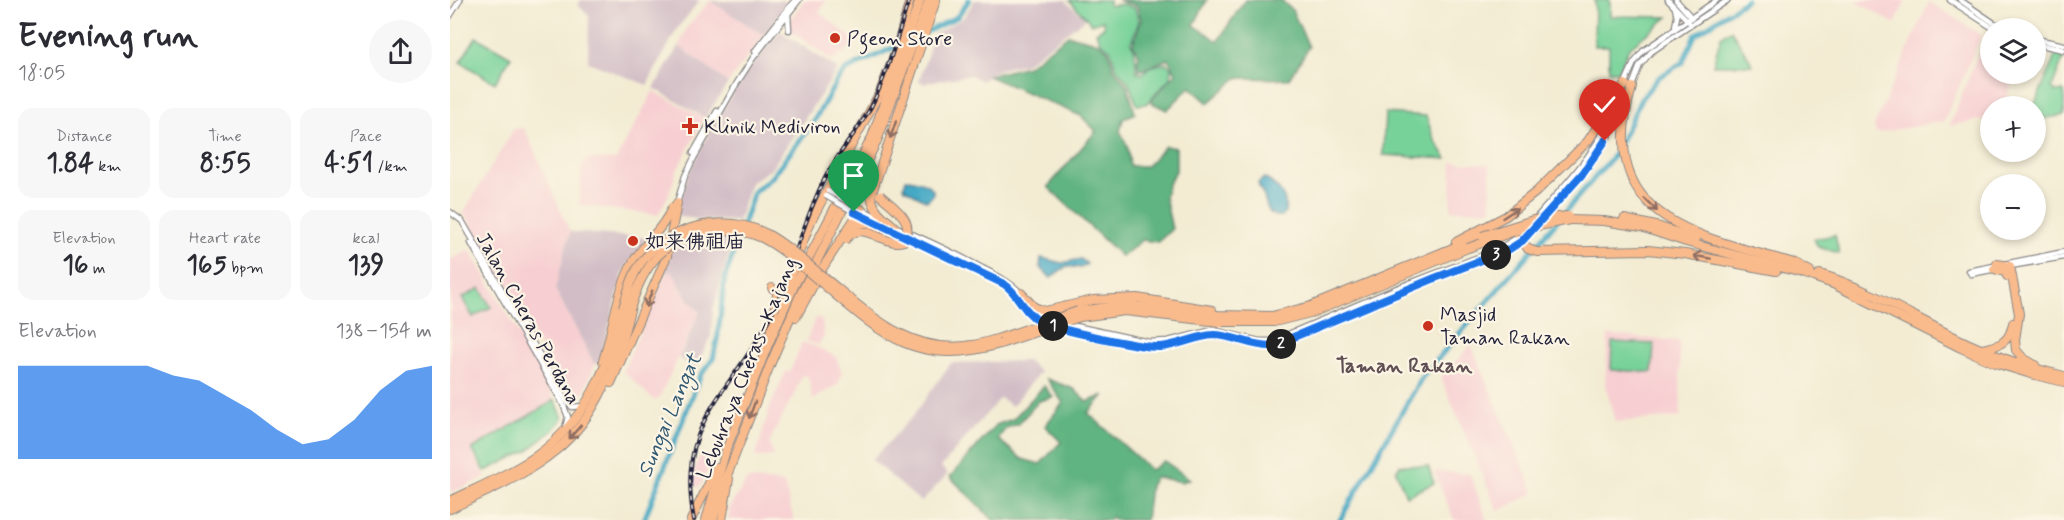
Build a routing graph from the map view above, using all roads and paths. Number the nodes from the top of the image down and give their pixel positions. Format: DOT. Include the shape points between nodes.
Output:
graph roads {
  1 [pos="460,0"];
  2 [pos="797,0"];
  3 [pos="910,0"];
  4 [pos="919,0"];
  5 [pos="933,0"];
  6 [pos="1668,0"];
  7 [pos="1676,0"];
  8 [pos="1717,0"];
  9 [pos="1728,0"];
  10 [pos="1950,0"];
  11 [pos="1960,0"];
  12 [pos="1675,7"];
  13 [pos="1685,10"];
  14 [pos="1701,11"];
  15 [pos="788,14"];
  16 [pos="450,16"];
  17 [pos="1987,18"];
  18 [pos="1980,20"];
  19 [pos="1691,21"];
  20 [pos="915,22"];
  21 [pos="1673,29"];
  22 [pos="789,30"];
  23 [pos="2046,41"];
  24 [pos="2064,45"];
  25 [pos="2046,47"];
  26 [pos="2064,50"];
  27 [pos="905,52"];
  28 [pos="1629,85"];
  29 [pos="711,125"];
  30 [pos="885,154"];
  31 [pos="842,163"];
  32 [pos="827,193"];
  33 [pos="676,203"];
  34 [pos="858,210"];
  35 [pos="450,212"];
  36 [pos="1570,218"];
  37 [pos="460,219"];
  38 [pos="811,220"];
  39 [pos="894,226"];
  40 [pos="847,232"];
  41 [pos="903,236"];
  42 [pos="1521,239"];
  43 [pos="2064,252"];
  44 [pos="2064,257"];
  45 [pos="1428,258"];
  46 [pos="827,262"];
  47 [pos="630,267"];
  48 [pos="2007,267"];
  49 [pos="1806,272"];
  50 [pos="659,273"];
  51 [pos="772,288"];
  52 [pos="1022,293"];
  53 [pos="627,309"];
  54 [pos="1079,314"];
  55 [pos="1253,317"];
  56 [pos="779,320"];
  57 [pos="1050,326"];
  58 [pos="1064,329"];
  59 [pos="768,345"];
  60 [pos="1981,349"];
  61 [pos="2050,373"];
  62 [pos="2064,376"];
  63 [pos="2064,382"];
  64 [pos="595,388"];
  65 [pos="759,391"];
  66 [pos="588,408"];
  67 [pos="563,431"];
  68 [pos="726,450"];
  69 [pos="730,468"];
  70 [pos="450,501"];
  71 [pos="450,509"];
  72 [pos="691,520"];
  73 [pos="706,520"];
  74 [pos="713,520"];
  75 [pos="722,520"];
  1 -- 16 [label="street"];
  2 -- 15 [label="street"];
  2 -- 29 [label="street" via="748,60"];
  3 -- 20 [label="highway"];
  4 -- 20 [label="highway, Lebuhraya Cheras–Kajang"];
  5 -- 20 [label="highway"];
  5 -- 20 [label="highway, Lebuhraya Cheras–Kajang"];
  6 -- 12 [label="street"];
  7 -- 13 [label="street"];
  8 -- 14 [label="street"];
  9 -- 19 [label="street"];
  10 -- 18 [label="street"];
  11 -- 17 [label="street"];
  12 -- 19 [label="street"];
  12 -- 21 [label="street"];
  13 -- 14 [label="street"];
  13 -- 19 [label="street"];
  14 -- 19 [label="street"];
  15 -- 22 [label="street"];
  15 -- 29 [label="street" via="753,58"];
  19 -- 21 [label="street"];
  19 -- 28 [label="street" via="1645,58"];
  20 -- 27 [label="highway, Lebuhraya Cheras–Kajang"];
  20 -- 27 [label="highway"];
  21 -- 28 [label="street" via="1638,57"];
  23 -- 24 [label="street"];
  25 -- 26 [label="street"];
  27 -- 30 [label="highway, one-way"];
  27 -- 31 [label="highway"];
  27 -- 56 [label="highway, Lebuhraya Cheras–Kajang" via="872,137"];
  27 -- 65 [label="highway, Lebuhraya Cheras–Kajang" via="877,141 800,295"];
  28 -- 42 [label="street" via="1605,141 1584,172"];
  45 -- 28 [label="highway, one-way" via="1518,207 1588,141"];
  28 -- 49 [label="highway, one-way" via="1622,136 1624,154 1646,200 1685,229 1794,263"];
  29 -- 33 [label="street"];
  30 -- 39 [label="highway" via="871,196 877,212"];
  30 -- 46 [label="highway, bridge" via="878,186 880,195 905,218 909,232 904,241 894,243 865,231 851,233"];
  31 -- 32 [label="highway"];
  31 -- 38 [label="highway"];
  32 -- 34 [label="street, bridge"];
  32 -- 38 [label="highway"];
  33 -- 47 [label="highway" via="664,225 640,249"];
  33 -- 50 [label="highway" via="669,251"];
  34 -- 39 [label="street"];
  34 -- 40 [label="highway"];
  34 -- 41 [label="street"];
  35 -- 37 [label="street, Jalan Cheras Perdana"];
  36 -- 45 [label="highway, bridge" via="1523,222"];
  36 -- 49 [label="highway" via="1606,216 1639,221"];
  36 -- 54 [label="highway, bridge" via="1518,230 1468,248 1284,321 1230,323 1125,311"];
  37 -- 66 [label="street, Jalan Cheras Perdana" via="567,402 575,408"];
  37 -- 67 [label="street, Jalan Cheras Perdana" via="492,283 563,404 568,417"];
  38 -- 56 [label="highway" via="788,281"];
  39 -- 52 [label="street" via="945,248"];
  40 -- 41 [label="highway" via="864,222"];
  40 -- 46 [label="highway"];
  41 -- 57 [label="street" via="1010,288 1034,317"];
  49 -- 42 [label="highway, one-way" via="1648,250 1537,252 1528,249"];
  42 -- 52 [label="street" via="1272,341 1213,330 1149,342 1043,317"];
  42 -- 58 [label="street" via="1501,253 1272,346 1212,335 1152,347"];
  43 -- 48 [label="street"];
  44 -- 48 [label="street"];
  45 -- 55 [label="highway" via="1311,306"];
  46 -- 65 [label="highway"];
  47 -- 50 [label="highway" via="642,253 655,251 661,257"];
  47 -- 64 [label="highway"];
  48 -- 60 [label="highway" via="2014,321 2011,333 2006,342"];
  48 -- 61 [label="highway" via="2019,314 2016,350"];
  49 -- 60 [label="highway" via="1845,282"];
  49 -- 63 [label="highway" via="1995,363"];
  50 -- 66 [label="highway, one-way" via="606,393"];
  51 -- 59 [label="highway" via="777,295"];
  52 -- 55 [label="highway" via="1034,307 1045,311 1094,300 1137,298"];
  53 -- 54 [label="highway, bridge" via="643,274 658,254 684,237 734,230 762,238 824,282 872,325 914,347 958,353"];
  53 -- 64 [label="highway"];
  53 -- 66 [label="highway" via="615,363"];
  54 -- 55 [label="highway" via="1125,305"];
  56 -- 59 [label="highway, Lebuhraya Cheras–Kajang"];
  57 -- 58 [label="street"];
  57 -- 58 [label="street" via="1053,336"];
  59 -- 68 [label="highway, Lebuhraya Cheras–Kajang"];
  60 -- 61 [label="highway"];
  61 -- 62 [label="highway"];
  64 -- 66 [label="highway"];
  65 -- 69 [label="highway, Lebuhraya Cheras–Kajang, one-way"];
  66 -- 67 [label="highway"];
  66 -- 71 [label="highway, one-way" via="568,440 543,460"];
  67 -- 70 [label="highway" via="532,458"];
  68 -- 72 [label="highway"];
  68 -- 73 [label="highway, Lebuhraya Cheras–Kajang"];
  69 -- 74 [label="highway, Lebuhraya Cheras–Kajang"];
  69 -- 75 [label="highway"];
}
